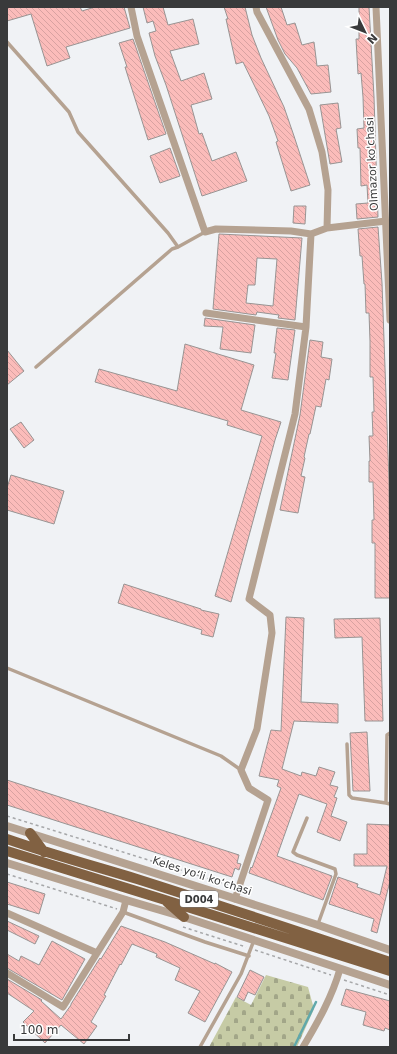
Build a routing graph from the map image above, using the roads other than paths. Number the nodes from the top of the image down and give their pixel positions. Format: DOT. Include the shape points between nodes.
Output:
graph roads {
  1 [pos="130,7"];
  2 [pos="256,7"];
  3 [pos="376,7"];
  4 [pos="7,42"];
  5 [pos="386,178"];
  6 [pos="386,221"];
  7 [pos="327,228"];
  8 [pos="205,232"];
  9 [pos="311,234"];
  10 [pos="178,247"];
  11 [pos="206,313"];
  12 [pos="390,320"];
  13 [pos="306,327"];
  14 [pos="36,367"];
  15 [pos="7,668"];
  16 [pos="390,733"];
  17 [pos="347,744"];
  18 [pos="241,770"];
  19 [pos="388,804"];
  20 [pos="307,818"];
  21 [pos="7,826"];
  22 [pos="30,833"];
  23 [pos="7,839"];
  24 [pos="7,851"];
  25 [pos="44,852"];
  26 [pos="7,862"];
  27 [pos="162,899"];
  28 [pos="235,899"];
  29 [pos="126,900"];
  30 [pos="121,911"];
  31 [pos="7,913"];
  32 [pos="184,917"];
  33 [pos="318,925"];
  34 [pos="254,940"];
  35 [pos="390,950"];
  36 [pos="97,953"];
  37 [pos="249,956"];
  38 [pos="388,961"];
  39 [pos="340,968"];
  40 [pos="390,971"];
  41 [pos="7,973"];
  42 [pos="390,985"];
  43 [pos="200,1047"];
  44 [pos="303,1047"];
  1 -- 8 [label="street" via="137,36"];
  2 -- 7 [label="street" via="309,109 322,152 328,190"];
  3 -- 5 [label="street, Olmazor ko'chasi"];
  4 -- 10 [label="lane" via="69,112 78,132"];
  5 -- 6 [label="street, Olmazor ko'chasi"];
  6 -- 7 [label="street"];
  6 -- 12 [label="street, Olmazor ko'chasi"];
  7 -- 9 [label="street"];
  8 -- 9 [label="street" via="216,229"];
  8 -- 10 [label="lane"];
  9 -- 13 [label="street"];
  10 -- 14 [label="lane" via="172,249"];
  11 -- 13 [label="street"];
  13 -- 18 [label="street" via="295,414 249,599 270,615 272,633 257,730"];
  15 -- 18 [label="lane" via="221,756"];
  16 -- 19 [label="lane" via="386,735"];
  17 -- 19 [label="lane" via="349,795 352,798"];
  18 -- 28 [label="street" via="250,788 268,800"];
  20 -- 33 [label="lane" via="293,852 335,869 336,874"];
  21 -- 22 [label="street, Keles yoʻli koʻchasi"];
  22 -- 25 [label="main road"];
  22 -- 28 [label="street, Keles yoʻli koʻchasi"];
  23 -- 25 [label="main road, Keles yoʻli koʻchasi / D004"];
  24 -- 27 [label="main road, D004"];
  25 -- 38 [label="main road, Keles yoʻli koʻchasi / D004" via="231,909"];
  26 -- 29 [label="street"];
  27 -- 32 [label="main road"];
  27 -- 40 [label="main road, D004"];
  28 -- 33 [label="street, Keles yoʻli koʻchasi"];
  29 -- 30 [label="street"];
  29 -- 32 [label="street"];
  30 -- 36 [label="street"];
  30 -- 37 [label="lane"];
  31 -- 36 [label="street"];
  32 -- 34 [label="street"];
  33 -- 35 [label="street, Keles yoʻli koʻchasi"];
  34 -- 37 [label="lane"];
  34 -- 39 [label="street"];
  35 -- 38 [label="street"];
  36 -- 41 [label="street" via="62,1007"];
  37 -- 43 [label="lane"];
  39 -- 42 [label="street"];
  39 -- 44 [label="street" via="336,985"];
}
